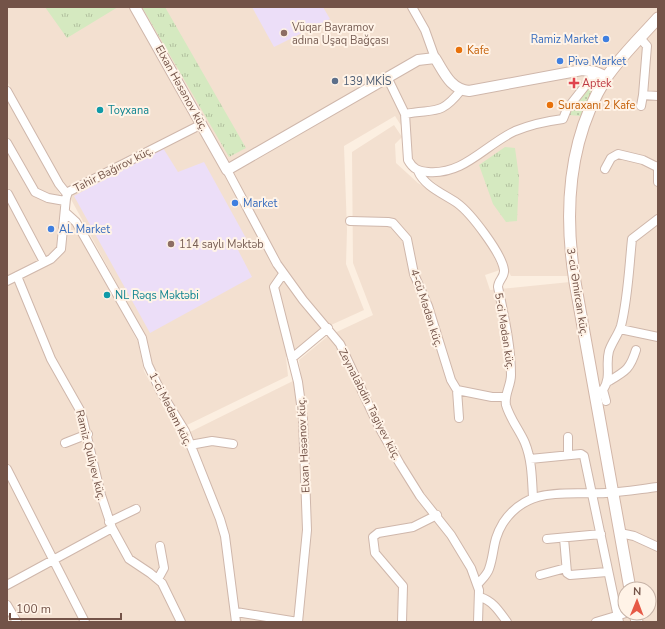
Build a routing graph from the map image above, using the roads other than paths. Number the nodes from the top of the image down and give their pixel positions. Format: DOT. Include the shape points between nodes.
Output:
graph roads {
  1 [pos="135,7"];
  2 [pos="412,7"];
  3 [pos="658,18"];
  4 [pos="640,38"];
  5 [pos="435,58"];
  6 [pos="596,72"];
  7 [pos="607,77"];
  8 [pos="387,78"];
  9 [pos="461,90"];
  10 [pos="7,91"];
  11 [pos="643,95"];
  12 [pos="658,96"];
  13 [pos="641,106"];
  14 [pos="405,114"];
  15 [pos="202,124"];
  16 [pos="7,143"];
  17 [pos="657,166"];
  18 [pos="605,169"];
  19 [pos="227,170"];
  20 [pos="418,171"];
  21 [pos="658,182"];
  22 [pos="8,194"];
  23 [pos="66,198"];
  24 [pos="65,212"];
  25 [pos="658,219"];
  26 [pos="350,221"];
  27 [pos="44,262"];
  28 [pos="283,274"];
  29 [pos="18,276"];
  30 [pos="7,280"];
  31 [pos="328,328"];
  32 [pos="620,328"];
  33 [pos="658,337"];
  34 [pos="636,350"];
  35 [pos="292,358"];
  36 [pos="609,380"];
  37 [pos="457,390"];
  38 [pos="599,390"];
  39 [pos="506,398"];
  40 [pos="606,401"];
  41 [pos="459,418"];
  42 [pos="88,434"];
  43 [pos="568,437"];
  44 [pos="65,443"];
  45 [pos="233,444"];
  46 [pos="190,445"];
  47 [pos="568,455"];
  48 [pos="530,459"];
  49 [pos="7,469"];
  50 [pos="658,487"];
  51 [pos="591,492"];
  52 [pos="613,492"];
  53 [pos="533,498"];
  54 [pos="136,509"];
  55 [pos="437,516"];
  56 [pos="111,525"];
  57 [pos="601,534"];
  58 [pos="620,534"];
  59 [pos="564,538"];
  60 [pos="547,539"];
  61 [pos="160,546"];
  62 [pos="658,547"];
  63 [pos="53,560"];
  64 [pos="566,568"];
  65 [pos="607,572"];
  66 [pos="540,576"];
  67 [pos="158,579"];
  68 [pos="629,581"];
  69 [pos="7,584"];
  70 [pos="478,584"];
  71 [pos="480,597"];
  72 [pos="7,605"];
  73 [pos="236,612"];
  74 [pos="617,614"];
  75 [pos="617,618"];
  76 [pos="17,622"];
  77 [pos="85,622"];
  78 [pos="181,622"];
  79 [pos="236,622"];
  80 [pos="298,622"];
  81 [pos="402,622"];
  82 [pos="478,622"];
  83 [pos="507,622"];
  84 [pos="596,622"];
  1 -- 15 [label="street, Elxan Həsənov küç."];
  2 -- 5 [label="street" via="427,35"];
  3 -- 4 [label="main road, 3-cü Əmircan küç."];
  4 -- 7 [label="main road, 3-cü Əmircan küç."];
  4 -- 11 [label="street" via="647,46"];
  5 -- 8 [label="street" via="418,60"];
  5 -- 9 [label="street" via="448,79"];
  6 -- 7 [label="street"];
  6 -- 9 [label="street" via="576,70 477,91"];
  6 -- 20 [label="street" via="563,119 515,131 458,167 432,172"];
  7 -- 38 [label="main road, 3-cü Əmircan küç." via="580,134 572,173 570,201 571,258"];
  8 -- 14 [label="street"];
  8 -- 19 [label="street"];
  9 -- 14 [label="street" via="448,106 440,110"];
  10 -- 23 [label="street"];
  11 -- 12 [label="street"];
  11 -- 13 [label="street"];
  14 -- 20 [label="street, 5-ci Mədən küç." via="407,154 411,166"];
  15 -- 19 [label="street, Elxan Həsənov küç."];
  15 -- 23 [label="street, Tahir Bağırov küç." via="75,188"];
  16 -- 23 [label="street" via="35,192 48,198"];
  17 -- 18 [label="street" via="618,154 611,158"];
  17 -- 21 [label="street"];
  19 -- 28 [label="street, Zeynalabdin Tagiyev küç."];
  20 -- 39 [label="street, 5-ci Mədən küç." via="423,180 464,209 490,241 504,269 498,287 507,332 511,374"];
  22 -- 27 [label="street"];
  23 -- 24 [label="street, Tahir Bağırov küç."];
  24 -- 27 [label="street, Tahir Bağırov küç." via="62,246 55,256"];
  24 -- 46 [label="street, 1-ci Mədəm küç." via="76,222 142,338 148,365"];
  25 -- 32 [label="street" via="632,239"];
  26 -- 37 [label="street, 4-cü Mədən küç." via="393,223 407,239 414,274 428,306 451,380"];
  27 -- 29 [label="street, Tahir Bağırov küç."];
  28 -- 31 [label="street, Zeynalabdin Tagiyev küç."];
  28 -- 35 [label="street, Elxan Həsənov küç." via="274,287"];
  29 -- 30 [label="street, Tahir Bağırov küç."];
  29 -- 42 [label="street, Ramiz Quliyev küç." via="52,359 78,404"];
  31 -- 35 [label="street"];
  31 -- 55 [label="street, Zeynalabdin Tagiyev küç." via="346,354 393,452 420,496"];
  32 -- 33 [label="street"];
  32 -- 36 [label="street" via="609,350"];
  34 -- 36 [label="street" via="627,370"];
  35 -- 80 [label="street, Elxan Həsənov küç." via="303,419 307,530"];
  36 -- 38 [label="street"];
  37 -- 39 [label="street"];
  37 -- 41 [label="street"];
  38 -- 40 [label="street"];
  38 -- 52 [label="main road, 3-cü Əmircan küç."];
  39 -- 48 [label="street, 5-ci Mədən küç." via="509,413"];
  42 -- 44 [label="street"];
  42 -- 56 [label="street, Ramiz Quliyev küç." via="100,495"];
  43 -- 47 [label="street"];
  45 -- 46 [label="street" via="212,441"];
  46 -- 73 [label="street, 1-ci Mədəm küç." via="223,526"];
  47 -- 48 [label="street"];
  47 -- 51 [label="street" via="584,456"];
  48 -- 53 [label="street, 5-ci Mədən küç."];
  49 -- 63 [label="street"];
  50 -- 52 [label="street"];
  51 -- 52 [label="street"];
  51 -- 53 [label="street"];
  51 -- 57 [label="street"];
  52 -- 58 [label="main road, 3-cü Əmircan küç."];
  53 -- 70 [label="street" via="513,510 503,523 493,544 488,570"];
  54 -- 56 [label="street"];
  55 -- 70 [label="street, Zeynalabdin Tagiyev küç." via="451,535"];
  55 -- 81 [label="street" via="413,527 378,533 373,537 375,553 403,586"];
  56 -- 63 [label="street"];
  56 -- 67 [label="street, Ramiz Quliyev küç." via="129,559"];
  57 -- 59 [label="street"];
  57 -- 65 [label="street"];
  58 -- 62 [label="street" via="634,536"];
  58 -- 68 [label="main road, 3-cü Əmircan küç."];
  59 -- 60 [label="street"];
  59 -- 64 [label="street"];
  61 -- 67 [label="street" via="164,568"];
  63 -- 69 [label="street"];
  63 -- 77 [label="street"];
  64 -- 65 [label="street" via="570,575"];
  64 -- 66 [label="street"];
  65 -- 74 [label="street"];
  67 -- 78 [label="street, Ramiz Quliyev küç."];
  70 -- 71 [label="street, Zeynalabdin Tagiyev küç."];
  71 -- 82 [label="street, Zeynalabdin Tagiyev küç."];
  71 -- 83 [label="street" via="495,605"];
  72 -- 76 [label="street"];
  73 -- 79 [label="street, 1-ci Mədəm küç."];
  73 -- 80 [label="street"];
  75 -- 84 [label="street"];
}
